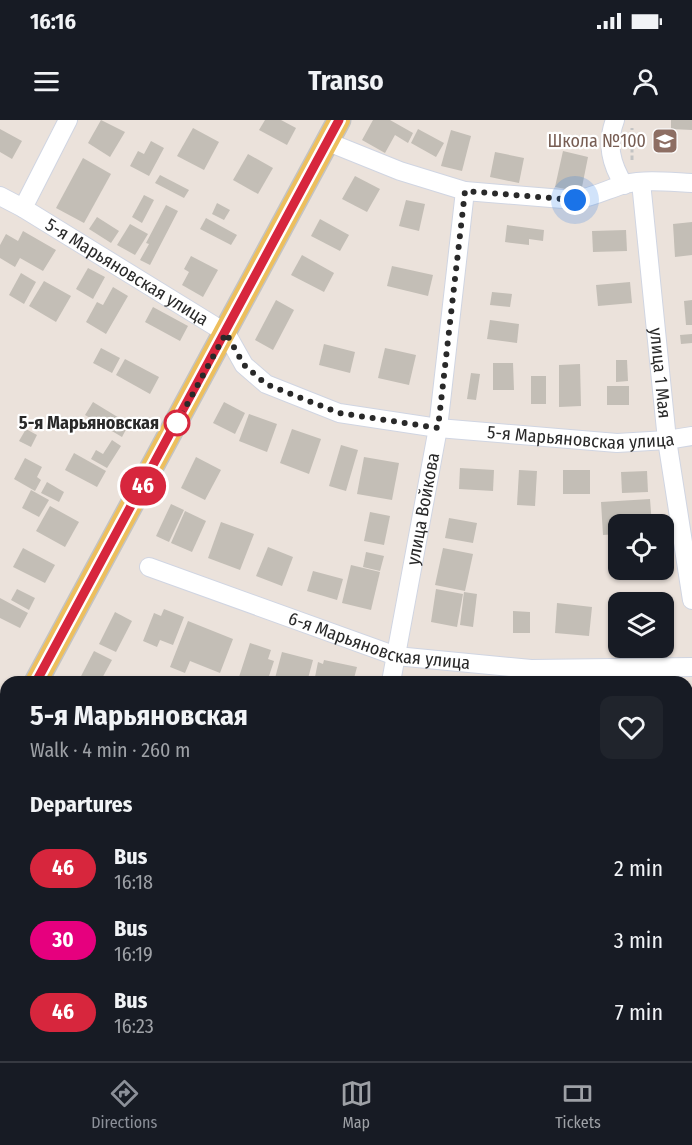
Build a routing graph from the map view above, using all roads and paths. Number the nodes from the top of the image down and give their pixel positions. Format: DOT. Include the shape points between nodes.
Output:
graph roads {
  1 [pos="68,120"];
  2 [pos="339,120"];
  3 [pos="615,120"];
  4 [pos="632,120"];
  5 [pos="328,142"];
  6 [pos="632,161"];
  7 [pos="632,183"];
  8 [pos="692,183"];
  9 [pos="465,191"];
  10 [pos="0,196"];
  11 [pos="23,208"];
  12 [pos="226,333"];
  13 [pos="438,428"];
  14 [pos="692,436"];
  15 [pos="667,441"];
  16 [pos="149,567"];
  17 [pos="692,600"];
  18 [pos="396,656"];
  19 [pos="692,667"];
  20 [pos="39,676"];
  21 [pos="392,676"];
  1 -- 11 [label="street"];
  2 -- 5 [label="main road"];
  3 -- 7 [label="street, улица 1 Мая" via="609,144 612,158"];
  4 -- 6 [label="path"];
  5 -- 9 [label="street" via="400,171"];
  5 -- 12 [label="main road"];
  7 -- 8 [label="street"];
  7 -- 9 [label="street" via="575,200"];
  7 -- 15 [label="street, улица 1 Мая"];
  9 -- 13 [label="street, улица Войкова"];
  10 -- 11 [label="street, 5-я Марьяновская улица"];
  11 -- 12 [label="street, 5-я Марьяновская улица"];
  12 -- 13 [label="street, 5-я Марьяновская улица" via="244,365 266,384 339,413"];
  12 -- 20 [label="main road"];
  13 -- 15 [label="street, 5-я Марьяновская улица" via="617,443"];
  13 -- 18 [label="street, улица Войкова"];
  14 -- 15 [label="street, 5-я Марьяновская улица"];
  15 -- 17 [label="street, улица 1 Мая"];
  16 -- 18 [label="street, 6-я Марьяновская улица"];
  18 -- 19 [label="street, 6-я Марьяновская улица" via="531,669"];
  18 -- 21 [label="street, улица Войкова"];
}
